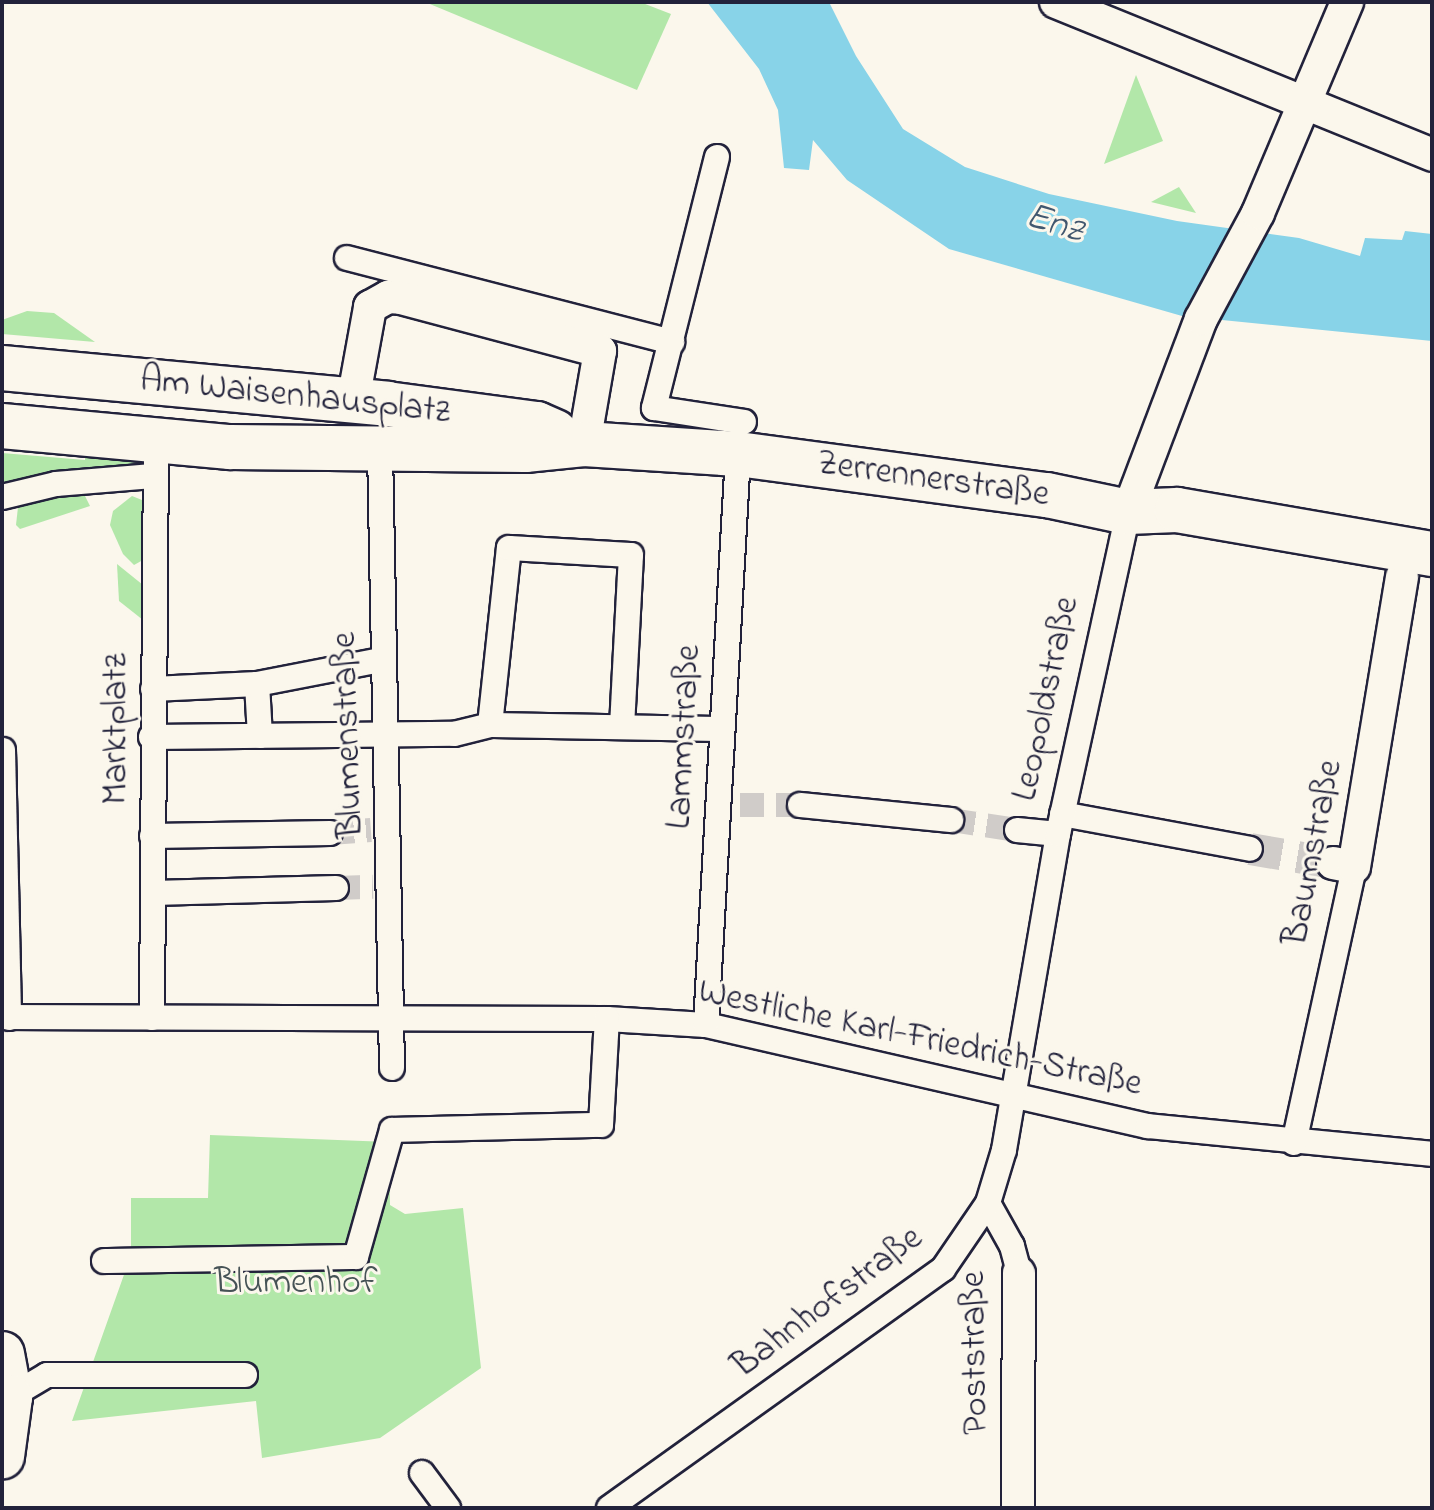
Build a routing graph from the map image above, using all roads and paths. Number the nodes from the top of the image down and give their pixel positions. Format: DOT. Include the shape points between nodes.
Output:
graph roads {
  1 [pos="1056,2"];
  2 [pos="1347,2"];
  3 [pos="1306,106"];
  4 [pos="1432,155"];
  5 [pos="717,157"];
  6 [pos="347,258"];
  7 [pos="672,342"];
  8 [pos="2,368"];
  9 [pos="353,401"];
  10 [pos="2,426"];
  11 [pos="741,438"];
  12 [pos="584,444"];
  13 [pos="380,449"];
  14 [pos="155,458"];
  15 [pos="2,497"];
  16 [pos="1128,512"];
  17 [pos="1422,571"];
  18 [pos="381,660"];
  19 [pos="257,684"];
  20 [pos="153,689"];
  21 [pos="490,725"];
  22 [pos="622,727"];
  23 [pos="720,729"];
  24 [pos="384,734"];
  25 [pos="260,736"];
  26 [pos="151,737"];
  27 [pos="3,750"];
  28 [pos="800,805"];
  29 [pos="951,820"];
  30 [pos="1060,824"];
  31 [pos="1017,830"];
  32 [pos="330,833"];
  33 [pos="152,836"];
  34 [pos="1250,849"];
  35 [pos="1344,865"];
  36 [pos="336,888"];
  37 [pos="153,893"];
  38 [pos="6,1018"];
  39 [pos="152,1018"];
  40 [pos="392,1018"];
  41 [pos="607,1019"];
  42 [pos="706,1025"];
  43 [pos="392,1068"];
  44 [pos="1012,1098"];
  45 [pos="1294,1143"];
  46 [pos="1432,1154"];
  47 [pos="988,1203"];
  48 [pos="104,1261"];
  49 [pos="1019,1273"];
  50 [pos="2,1354"];
  51 [pos="245,1375"];
  52 [pos="10,1397"];
  53 [pos="2,1456"];
  54 [pos="422,1473"];
  55 [pos="448,1508"];
  56 [pos="609,1508"];
  57 [pos="1018,1508"];
  1 -- 3 [label="street"];
  2 -- 3 [label="street"];
  3 -- 4 [label="street"];
  3 -- 16 [label="street, Leopoldstraße" via="1200,323"];
  5 -- 7 [label="street"];
  6 -- 7 [label="street"];
  7 -- 11 [label="street" via="654,408"];
  8 -- 9 [label="main road, Am Waisenhausplatz"];
  9 -- 12 [label="main road, Am Waisenhausplatz" via="537,424"];
  9 -- 12 [label="street" via="370,307 388,297 401,298 600,351"];
  10 -- 14 [label="main road, Am Waisenhausplatz"];
  11 -- 12 [label="main road, Am Waisenhausplatz"];
  11 -- 16 [label="main road, Zerrennerstraße"];
  11 -- 23 [label="street, Lammstraße"];
  12 -- 13 [label="main road, Am Waisenhausplatz" via="525,450"];
  13 -- 14 [label="main road, Am Waisenhausplatz"];
  13 -- 18 [label="street, Blumenstraße"];
  14 -- 15 [label="street"];
  14 -- 20 [label="street, Marktplatz"];
  16 -- 17 [label="main road, Zerrennerstraße" via="1171,535"];
  16 -- 30 [label="street, Leopoldstraße"];
  17 -- 35 [label="street, Baumstraße"];
  18 -- 19 [label="street"];
  18 -- 24 [label="street, Blumenstraße"];
  19 -- 20 [label="street"];
  19 -- 25 [label="street"];
  20 -- 26 [label="street, Marktplatz"];
  21 -- 22 [label="street"];
  21 -- 22 [label="street" via="509,548 631,555"];
  21 -- 24 [label="street" via="454,734"];
  22 -- 23 [label="street"];
  23 -- 42 [label="street, Lammstraße" via="728,804"];
  24 -- 25 [label="street"];
  24 -- 40 [label="street, Blumenstraße" via="379,830"];
  25 -- 26 [label="street"];
  26 -- 33 [label="street, Marktplatz"];
  27 -- 38 [label="street"];
  28 -- 29 [label="street"];
  30 -- 31 [label="street"];
  30 -- 34 [label="street"];
  30 -- 44 [label="street, Leopoldstraße"];
  32 -- 33 [label="street"];
  33 -- 37 [label="street, Marktplatz"];
  35 -- 45 [label="street, Baumstraße"];
  36 -- 37 [label="street"];
  37 -- 39 [label="street, Marktplatz"];
  38 -- 39 [label="street, Westliche Karl-Friedrich-Straße"];
  39 -- 40 [label="street, Westliche Karl-Friedrich-Straße"];
  40 -- 41 [label="street, Westliche Karl-Friedrich-Straße"];
  40 -- 43 [label="street"];
  41 -- 42 [label="street, Westliche Karl-Friedrich-Straße"];
  41 -- 48 [label="street" via="601,1125 392,1130 356,1257"];
  42 -- 44 [label="street, Westliche Karl-Friedrich-Straße"];
  44 -- 45 [label="street, Westliche Karl-Friedrich-Straße" via="1148,1126"];
  44 -- 47 [label="street, Bahnhofstraße"];
  45 -- 46 [label="street, Westliche Karl-Friedrich-Straße"];
  47 -- 49 [label="street, Poststraße" via="1012,1246"];
  47 -- 56 [label="street, Bahnhofstraße" via="943,1269"];
  49 -- 57 [label="street, Poststraße"];
  50 -- 52 [label="main road"];
  51 -- 52 [label="street" via="47,1375"];
  52 -- 53 [label="main road"];
  54 -- 55 [label="street"];
}
